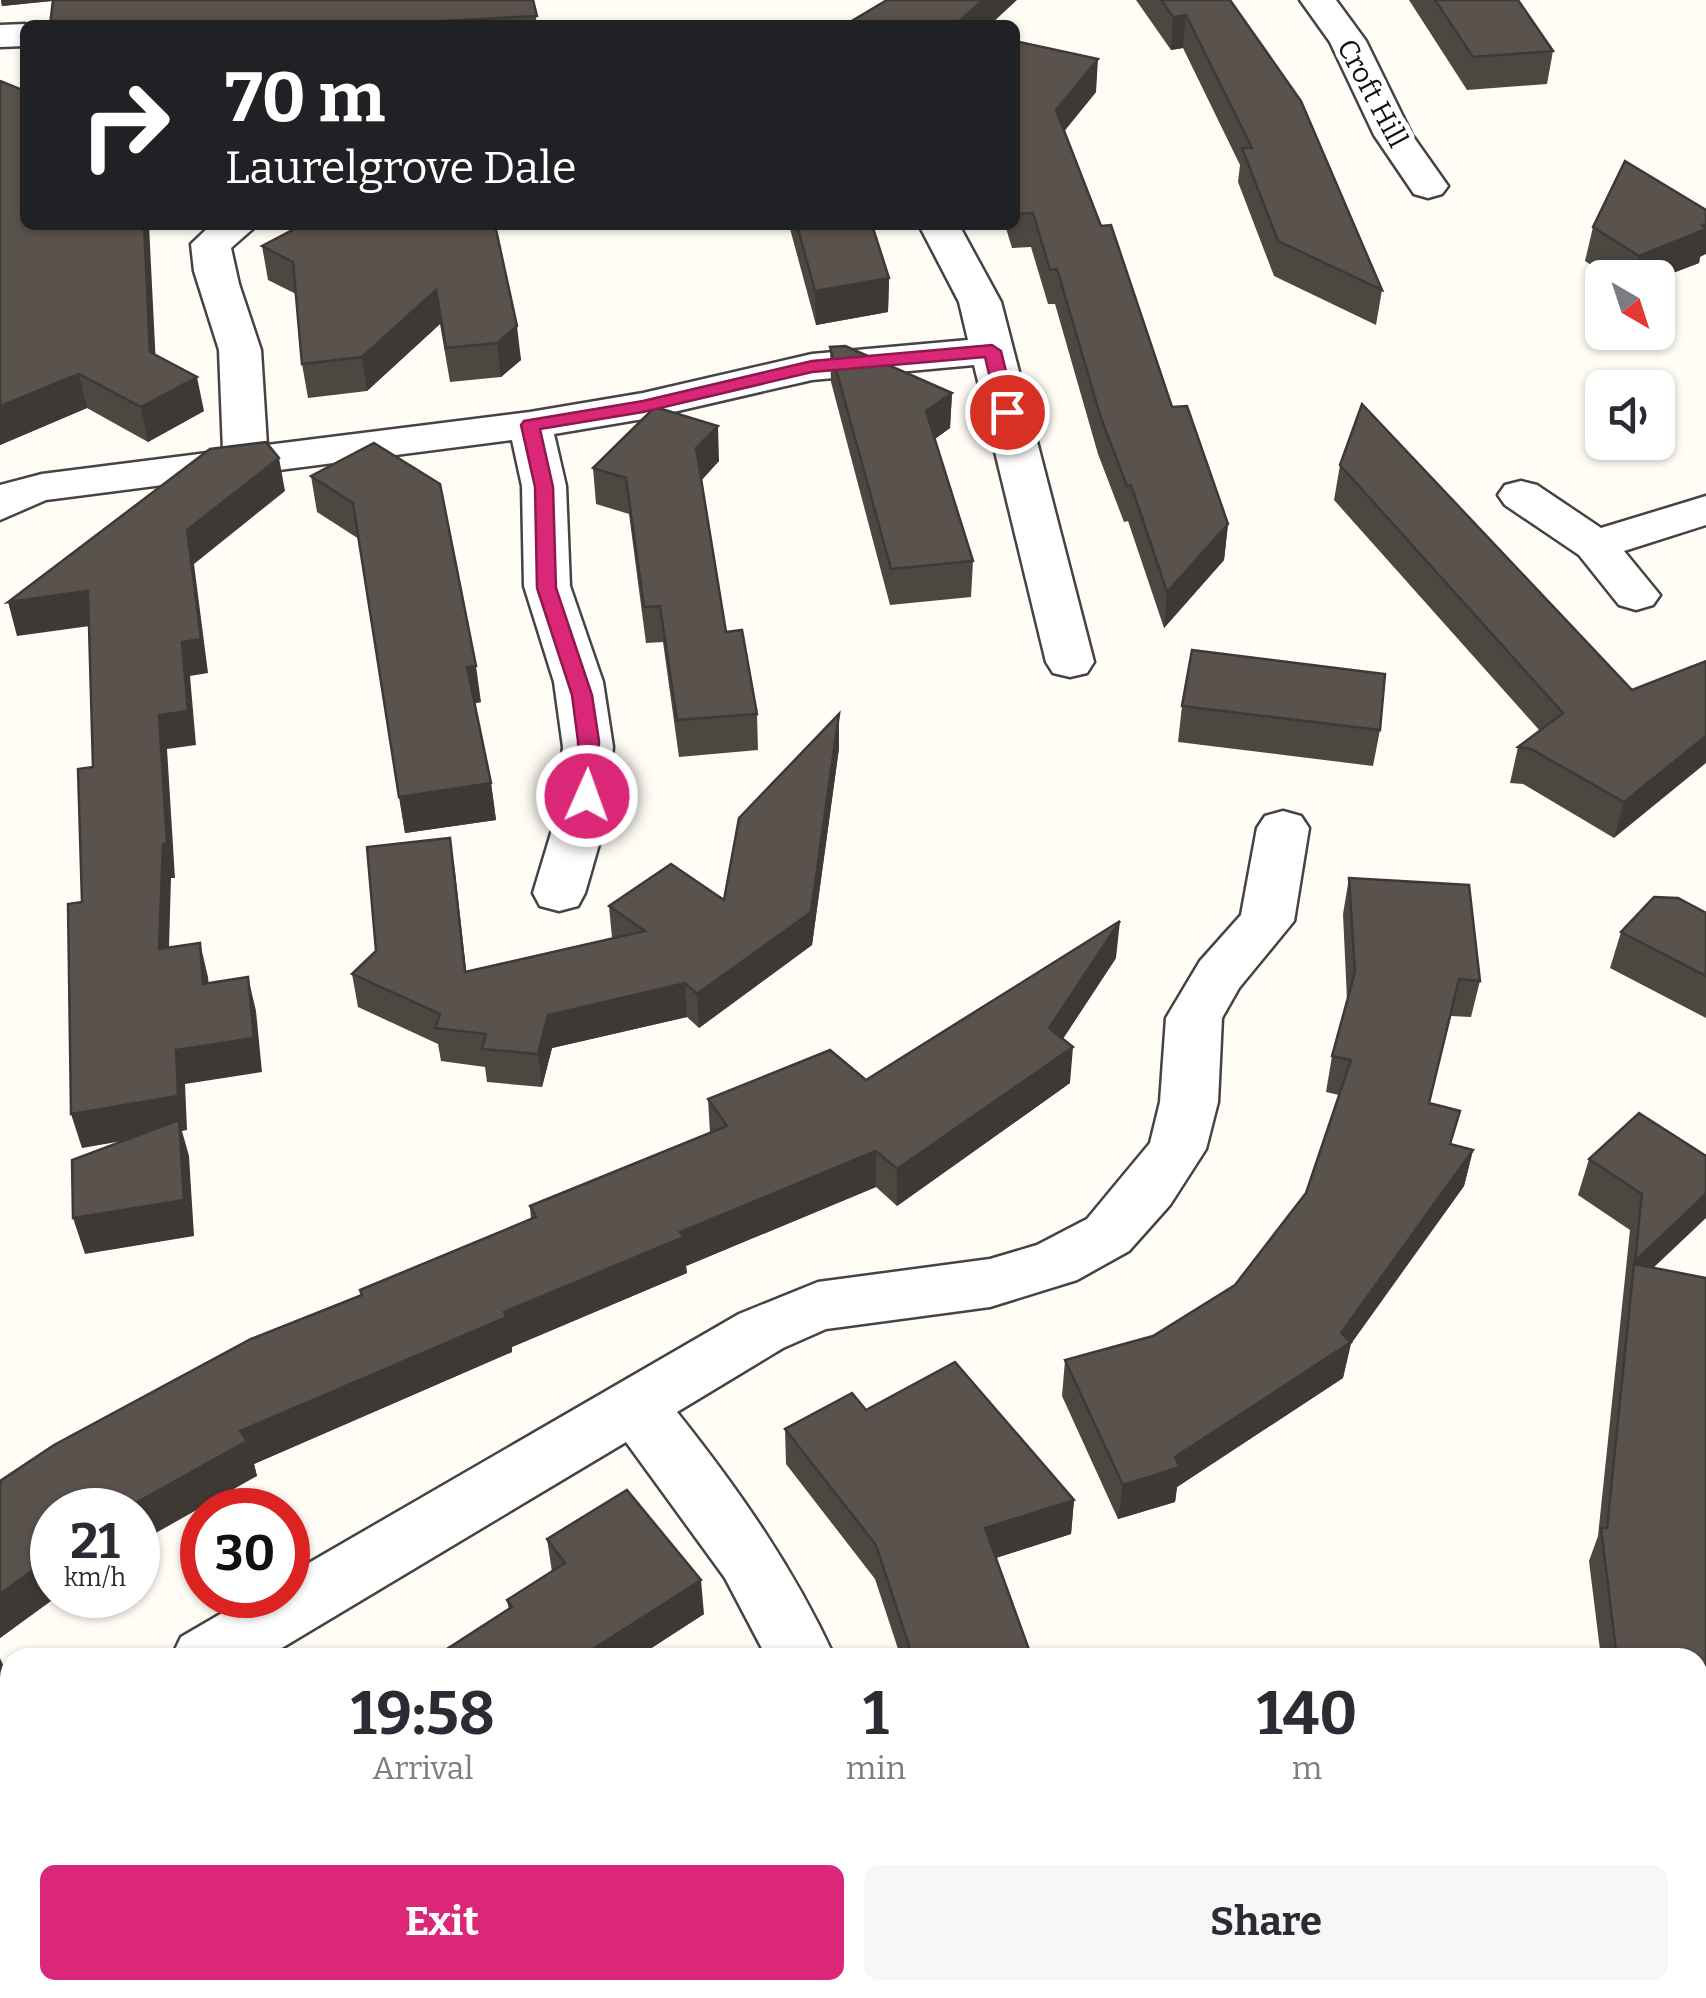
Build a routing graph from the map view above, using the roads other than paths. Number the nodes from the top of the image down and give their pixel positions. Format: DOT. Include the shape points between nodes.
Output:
graph roads {
  1 [pos="1318,0"];
  2 [pos="1428,186"];
  3 [pos="230,230"];
  4 [pos="942,230"];
  5 [pos="992,351"];
  6 [pos="530,425"];
  7 [pos="245,461"];
  8 [pos="1521,495"];
  9 [pos="0,506"];
  10 [pos="1706,510"];
  11 [pos="1595,544"];
  12 [pos="1636,595"];
  13 [pos="1070,662"];
  14 [pos="1283,828"];
  15 [pos="559,892"];
  16 [pos="636,1406"];
  17 [pos="219,1648"];
  18 [pos="797,1648"];
  1 -- 2 [label="street, Croft Hill" via="1348,41 1392,136"];
  3 -- 7 [label="street" via="211,244 211,262 239,348"];
  4 -- 5 [label="street" via="980,302"];
  5 -- 6 [label="street" via="812,367"];
  5 -- 13 [label="street"];
  6 -- 7 [label="street"];
  6 -- 15 [label="street" via="544,487 547,588 582,695 588,741 587,796"];
  7 -- 9 [label="street" via="42,487"];
  8 -- 11 [label="street"];
  10 -- 11 [label="street"];
  11 -- 12 [label="street"];
  14 -- 16 [label="street" via="1267,921 1219,975 1194,1018 1189,1102 1177,1150 1108,1235 1056,1263 990,1283 818,1306 760,1331"];
  16 -- 17 [label="street"];
  16 -- 18 [label="street" via="730,1531 776,1601"];
}
